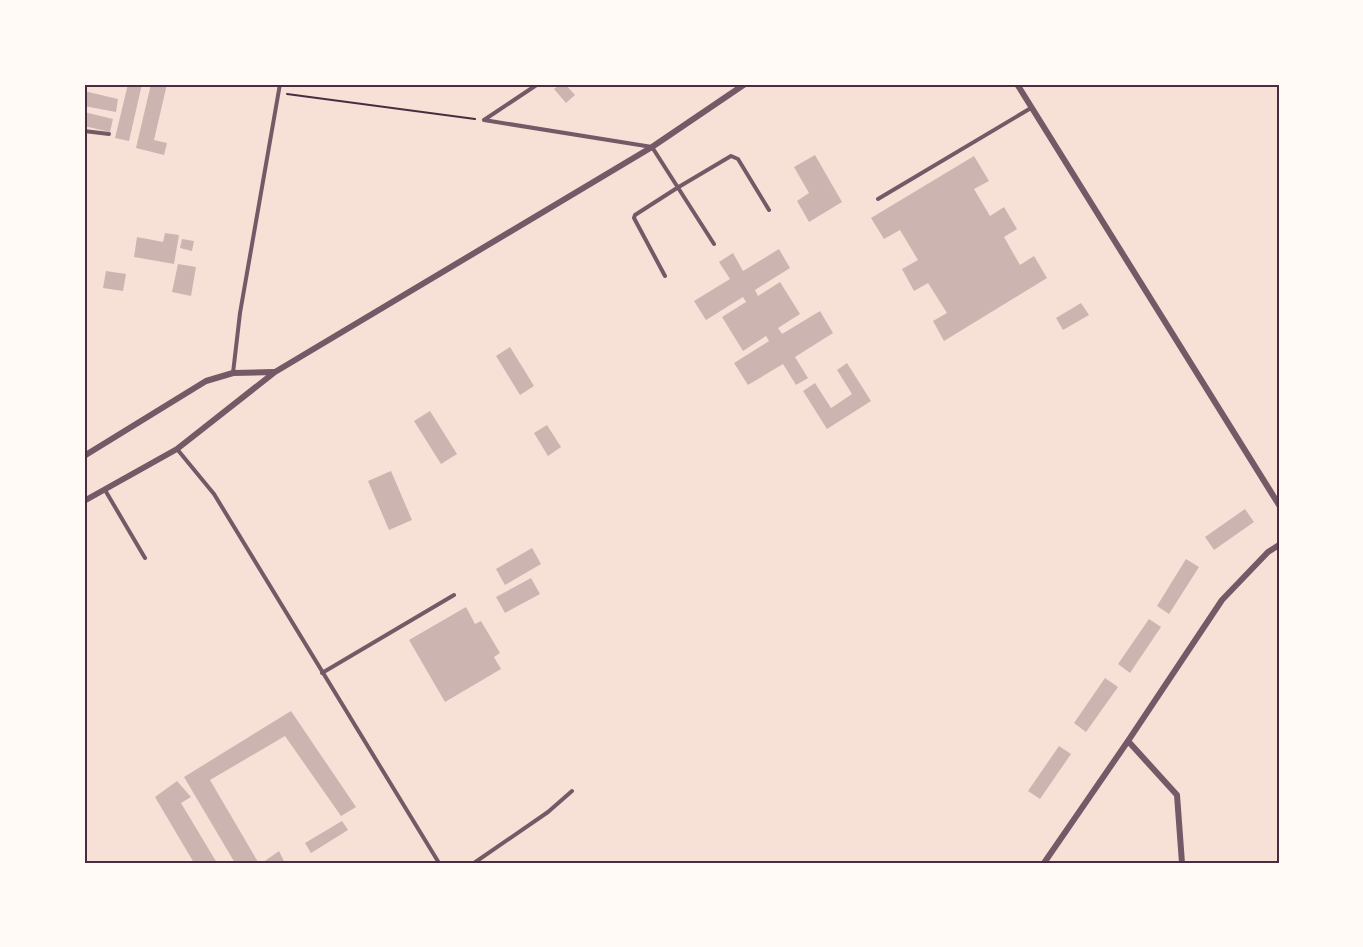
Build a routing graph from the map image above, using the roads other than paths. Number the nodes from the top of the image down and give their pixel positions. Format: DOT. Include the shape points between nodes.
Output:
graph roads {
  1 [pos="280,84"];
  2 [pos="538,84"];
  3 [pos="745,84"];
  4 [pos="1017,84"];
  5 [pos="1032,108"];
  6 [pos="84,131"];
  7 [pos="109,134"];
  8 [pos="652,147"];
  9 [pos="677,188"];
  10 [pos="878,199"];
  11 [pos="769,210"];
  12 [pos="714,244"];
  13 [pos="665,276"];
  14 [pos="274,372"];
  15 [pos="233,373"];
  16 [pos="177,449"];
  17 [pos="84,456"];
  18 [pos="105,489"];
  19 [pos="84,501"];
  20 [pos="1279,505"];
  21 [pos="1279,544"];
  22 [pos="145,558"];
  23 [pos="454,596"];
  24 [pos="322,673"];
  25 [pos="1128,741"];
  26 [pos="572,791"];
  27 [pos="439,863"];
  28 [pos="474,863"];
  29 [pos="1044,863"];
  30 [pos="1182,863"];
  1 -- 15 [label="lane"];
  2 -- 8 [label="lane" via="484,120"];
  3 -- 8 [label="street"];
  4 -- 5 [label="street"];
  5 -- 10 [label="lane"];
  5 -- 20 [label="street"];
  6 -- 7 [label="lane"];
  8 -- 9 [label="lane"];
  8 -- 14 [label="street"];
  9 -- 11 [label="lane" via="735,156"];
  9 -- 12 [label="lane"];
  9 -- 13 [label="lane" via="634,218"];
  14 -- 15 [label="street"];
  14 -- 16 [label="street"];
  15 -- 17 [label="street" via="206,381"];
  16 -- 18 [label="street"];
  16 -- 24 [label="lane" via="214,494"];
  18 -- 19 [label="street"];
  18 -- 22 [label="lane"];
  21 -- 25 [label="street" via="1222,600"];
  23 -- 24 [label="lane"];
  24 -- 27 [label="lane"];
  25 -- 29 [label="street"];
  25 -- 30 [label="street" via="1177,795"];
  26 -- 28 [label="lane" via="548,813"];
}
